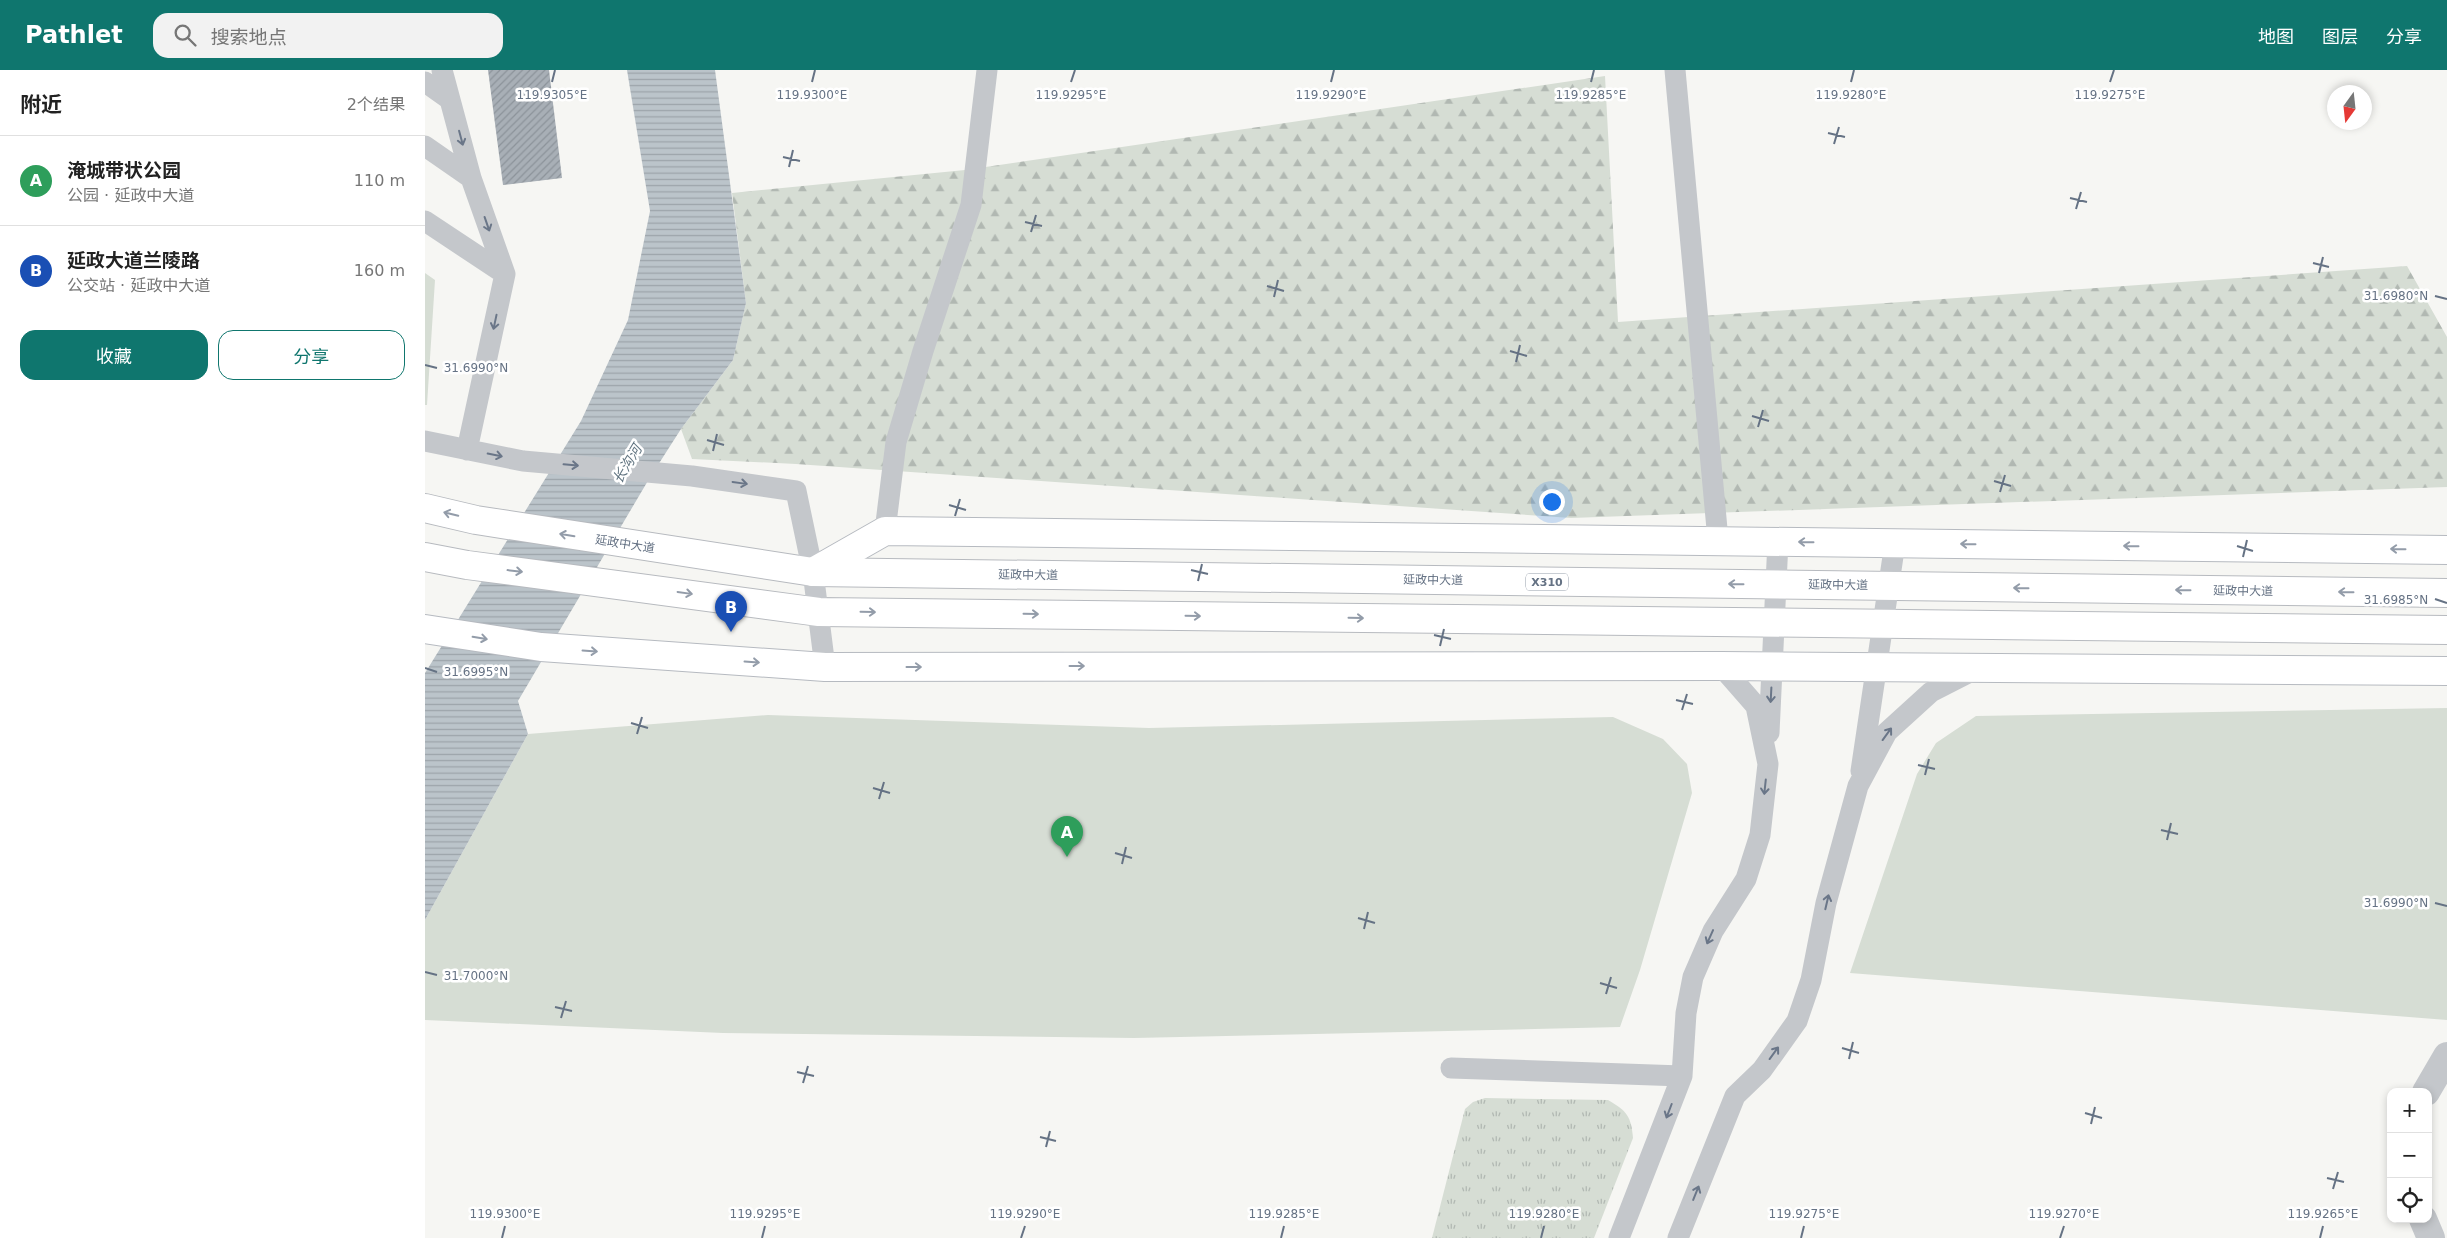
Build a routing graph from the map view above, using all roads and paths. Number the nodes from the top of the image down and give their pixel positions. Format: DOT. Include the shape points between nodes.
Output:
graph roads {
  1 [pos="442,70"];
  2 [pos="987,70"];
  3 [pos="1675,70"];
  4 [pos="425,82"];
  5 [pos="449,99"];
  6 [pos="425,146"];
  7 [pos="471,178"];
  8 [pos="425,221"];
  9 [pos="505,274"];
  10 [pos="425,441"];
  11 [pos="467,450"];
  12 [pos="425,508"];
  13 [pos="885,531"];
  14 [pos="1718,540"];
  15 [pos="1779,541"];
  16 [pos="1895,543"];
  17 [pos="2447,550"];
  18 [pos="425,557"];
  19 [pos="813,572"];
  20 [pos="1776,584"];
  21 [pos="1889,586"];
  22 [pos="2447,594"];
  23 [pos="819,612"];
  24 [pos="1774,622"];
  25 [pos="1883,623"];
  26 [pos="429,629"];
  27 [pos="2447,630"];
  28 [pos="1721,666"];
  29 [pos="1773,666"];
  30 [pos="825,667"];
  31 [pos="1876,667"];
  32 [pos="1979,668"];
  33 [pos="2447,671"];
  34 [pos="1768,764"];
  35 [pos="1858,786"];
  36 [pos="2447,1056"];
  37 [pos="1451,1068"];
  38 [pos="1682,1076"];
  39 [pos="2428,1088"];
  40 [pos="2425,1223"];
  41 [pos="1619,1238"];
  42 [pos="1678,1238"];
  43 [pos="2431,1238"];
  1 -- 5 [label="lane"];
  2 -- 13 [label="lane" via="971,205 896,442"];
  3 -- 14 [label="lane"];
  4 -- 5 [label="lane"];
  5 -- 7 [label="lane, one-way"];
  6 -- 7 [label="lane"];
  7 -- 9 [label="lane, one-way"];
  8 -- 9 [label="lane"];
  9 -- 11 [label="lane, one-way"];
  10 -- 11 [label="lane"];
  11 -- 19 [label="lane, one-way" via="523,461 692,476 796,491"];
  19 -- 12 [label="main road, 延政中大道 / X310, one-way" via="476,520"];
  13 -- 14 [label="main road"];
  13 -- 19 [label="main road"];
  14 -- 15 [label="main road"];
  16 -- 15 [label="main road, one-way"];
  15 -- 20 [label="lane"];
  17 -- 16 [label="main road, one-way"];
  16 -- 21 [label="lane"];
  18 -- 23 [label="main road, one-way"];
  20 -- 19 [label="main road, 延政中大道 / X310, one-way"];
  19 -- 23 [label="lane"];
  20 -- 21 [label="main road, 延政中大道 / X310"];
  20 -- 24 [label="lane"];
  22 -- 21 [label="main road, 延政中大道 / X310, one-way"];
  21 -- 25 [label="lane"];
  23 -- 24 [label="main road, one-way"];
  23 -- 30 [label="lane"];
  24 -- 25 [label="main road"];
  24 -- 29 [label="lane"];
  25 -- 27 [label="main road"];
  25 -- 31 [label="lane"];
  26 -- 30 [label="main road, one-way" via="541,647"];
  28 -- 29 [label="main road"];
  30 -- 28 [label="main road, one-way"];
  28 -- 34 [label="lane" via="1756,706"];
  29 -- 31 [label="main road"];
  29 -- 34 [label="lane, one-way"];
  31 -- 32 [label="main road"];
  31 -- 35 [label="lane"];
  32 -- 33 [label="main road"];
  35 -- 32 [label="lane, one-way" via="1887,732 1931,692"];
  34 -- 38 [label="lane, one-way" via="1760,834 1746,879 1713,931 1693,977 1686,1013"];
  42 -- 35 [label="lane, one-way" via="1735,1096 1761,1070 1797,1021 1811,980 1826,903"];
  36 -- 39 [label="street"];
  37 -- 38 [label="lane"];
  38 -- 41 [label="lane, one-way"];
  40 -- 43 [label="street"];
}
